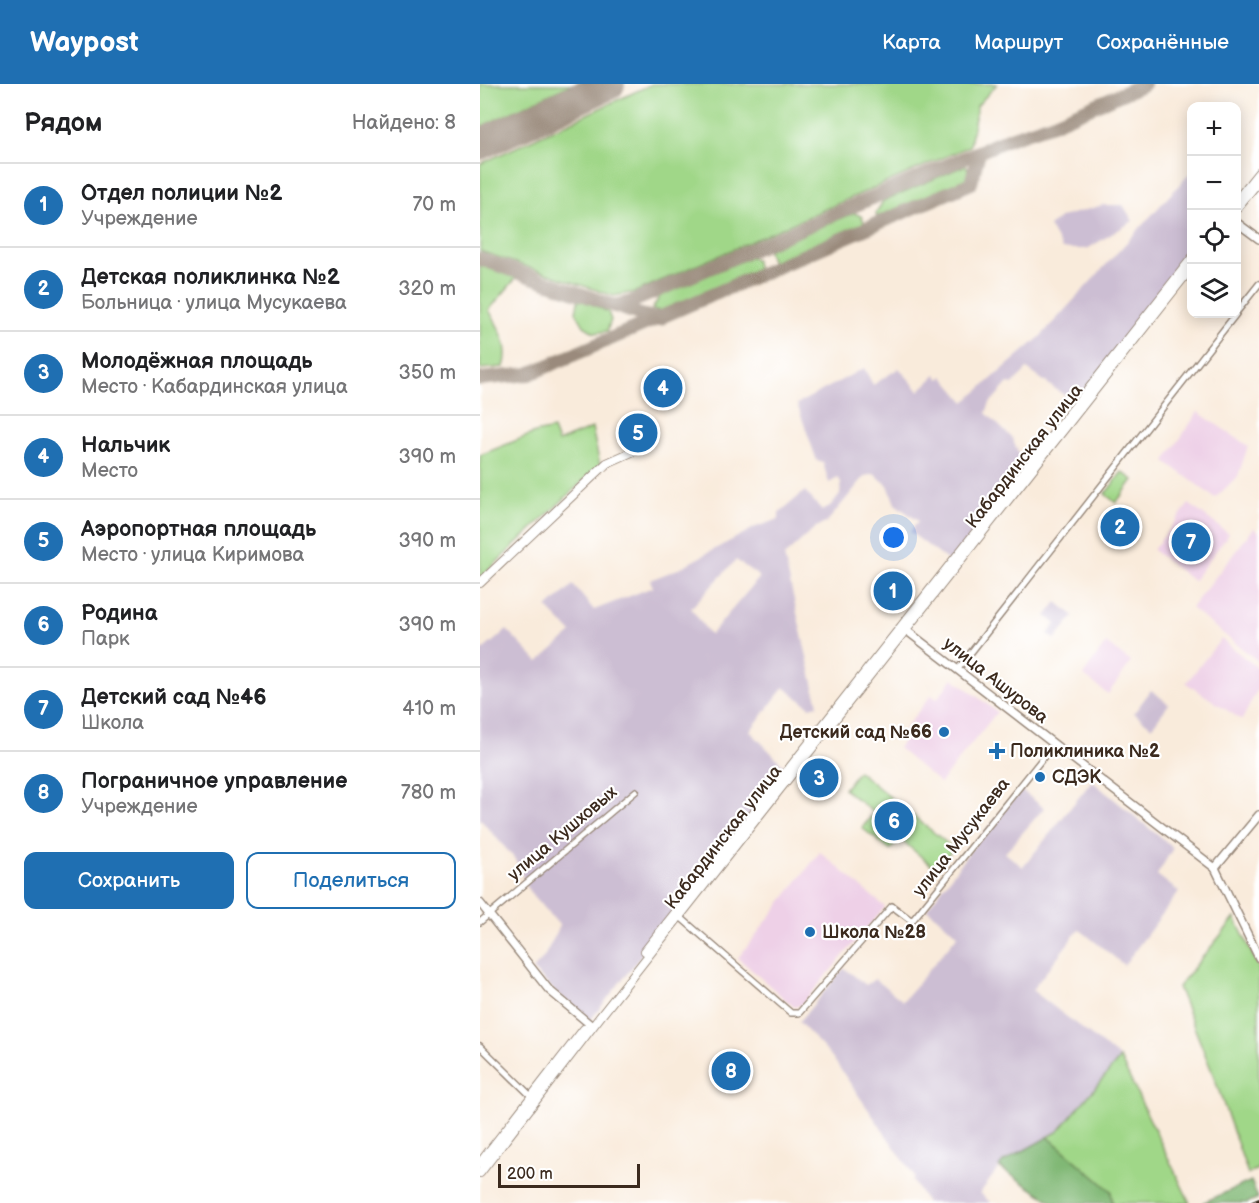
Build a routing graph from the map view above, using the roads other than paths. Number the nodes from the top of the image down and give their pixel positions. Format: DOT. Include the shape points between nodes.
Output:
graph roads {
  1 [pos="1259,172"];
  2 [pos="1259,181"];
  3 [pos="1241,195"];
  4 [pos="1241,203"];
  5 [pos="1241,226"];
  6 [pos="1259,239"];
  7 [pos="1187,263"];
  8 [pos="1187,272"];
  9 [pos="1259,284"];
  10 [pos="1241,307"];
  11 [pos="1232,318"];
  12 [pos="634,451"];
  13 [pos="480,583"];
  14 [pos="904,628"];
  15 [pos="958,669"];
  16 [pos="1054,744"];
  17 [pos="636,790"];
  18 [pos="1259,815"];
  19 [pos="1215,868"];
  20 [pos="480,903"];
  21 [pos="490,913"];
  22 [pos="677,915"];
  23 [pos="480,921"];
  24 [pos="1259,958"];
  25 [pos="590,1025"];
  26 [pos="480,1047"];
  27 [pos="531,1096"];
  28 [pos="480,1163"];
  29 [pos="480,1173"];
  1 -- 3 [label="main road"];
  2 -- 4 [label="main road"];
  5 -- 6 [label="street"];
  7 -- 14 [label="main road, Кабардинская улица"];
  8 -- 14 [label="main road, Кабардинская улица"];
  9 -- 10 [label="street"];
  11 -- 15 [label="street"];
  12 -- 13 [label="main road" via="608,463"];
  14 -- 15 [label="street, улица Ашурова"];
  14 -- 22 [label="main road, Кабардинская улица"];
  15 -- 16 [label="street, улица Ашурова"];
  16 -- 19 [label="street, улица Ашурова"];
  16 -- 22 [label="street, улица Мусукаева" via="912,921 892,906 799,1013 791,1013"];
  17 -- 21 [label="street, улица Кушховых"];
  18 -- 19 [label="street"];
  19 -- 24 [label="street, улица Ашурова"];
  20 -- 21 [label="street"];
  21 -- 23 [label="street, улица Кушховых"];
  21 -- 25 [label="street" via="549,990"];
  22 -- 25 [label="main road, Кабардинская улица"];
  25 -- 27 [label="main road, Кабардинская улица"];
  25 -- 29 [label="main road, Кабардинская улица"];
  26 -- 27 [label="street"];
  27 -- 28 [label="main road, Кабардинская улица"];
}
